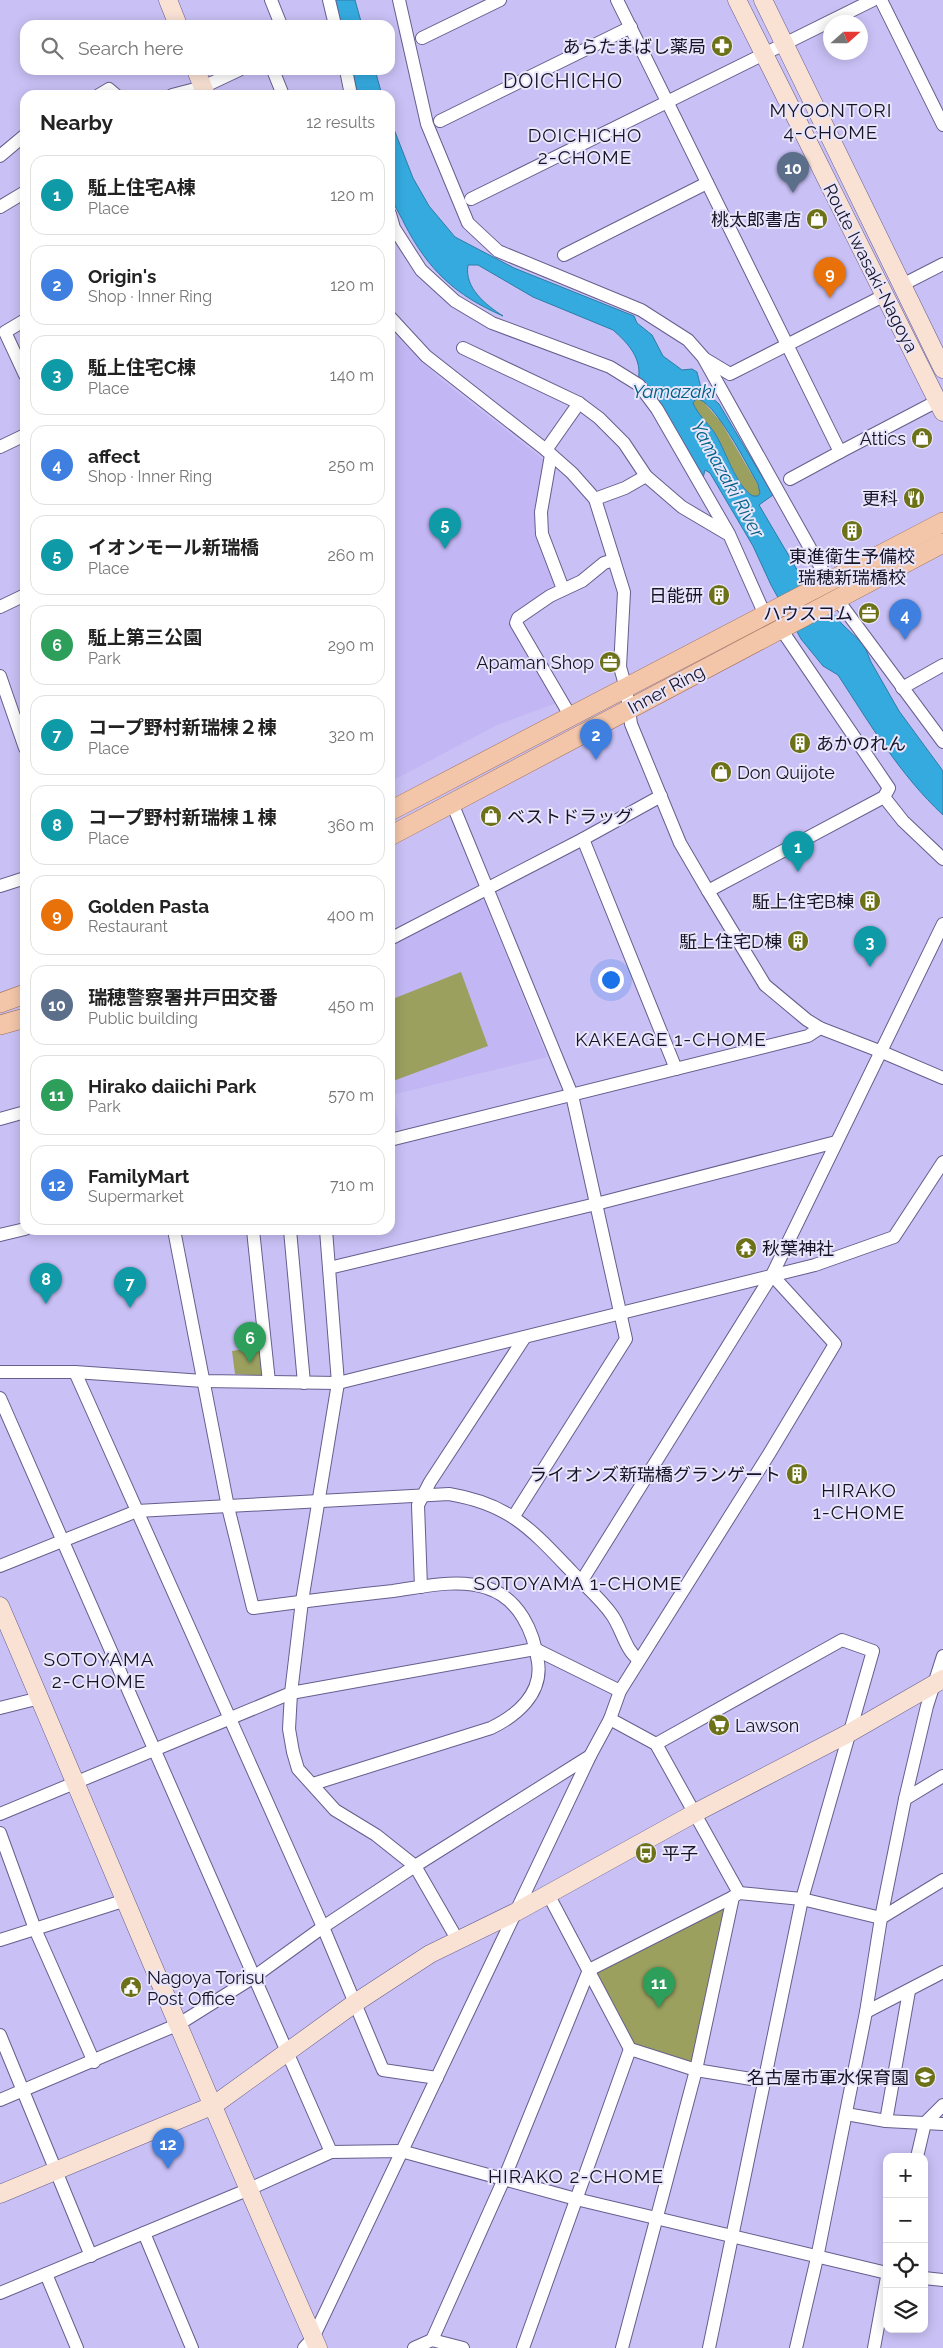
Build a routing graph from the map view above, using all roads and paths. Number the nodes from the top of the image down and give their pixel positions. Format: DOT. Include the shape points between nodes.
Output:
graph roads {
  1 [pos="168,0"];
  2 [pos="272,0"];
  3 [pos="329,0"];
  4 [pos="399,0"];
  5 [pos="500,0"];
  6 [pos="617,0"];
  7 [pos="737,0"];
  8 [pos="762,0"];
  9 [pos="873,0"];
  10 [pos="881,0"];
  11 [pos="176,20"];
  12 [pos="279,20"];
  13 [pos="332,20"];
  14 [pos="631,27"];
  15 [pos="422,38"];
  16 [pos="785,44"];
  17 [pos="764,54"];
  18 [pos="198,75"];
  19 [pos="231,75"];
  20 [pos="275,75"];
  21 [pos="347,75"];
  22 [pos="204,90"];
  23 [pos="206,90"];
  24 [pos="281,90"];
  25 [pos="350,90"];
  26 [pos="667,101"];
  27 [pos="440,121"];
  28 [pos="943,126"];
  29 [pos="20,139"];
  30 [pos="0,156"];
  31 [pos="707,183"];
  32 [pos="20,195"];
  33 [pos="471,199"];
  34 [pos="0,207"];
  35 [pos="395,233"];
  36 [pos="564,255"];
  37 [pos="943,264"];
  38 [pos="902,285"];
  39 [pos="885,295"];
  40 [pos="395,322"];
  41 [pos="20,323"];
  42 [pos="3,333"];
  43 [pos="787,345"];
  44 [pos="463,348"];
  45 [pos="703,357"];
  46 [pos="20,365"];
  47 [pos="943,369"];
  48 [pos="579,403"];
  49 [pos="941,404"];
  50 [pos="20,437"];
  51 [pos="0,447"];
  52 [pos="840,452"];
  53 [pos="549,453"];
  54 [pos="646,476"];
  55 [pos="790,479"];
  56 [pos="595,500"];
  57 [pos="943,522"];
  58 [pos="728,534"];
  59 [pos="943,543"];
  60 [pos="614,560"];
  61 [pos="827,583"];
  62 [pos="563,589"];
  63 [pos="20,597"];
  64 [pos="835,600"];
  65 [pos="0,607"];
  66 [pos="771,612"];
  67 [pos="780,629"];
  68 [pos="943,665"];
  69 [pos="0,676"];
  70 [pos="626,688"];
  71 [pos="902,688"];
  72 [pos="629,709"];
  73 [pos="571,717"];
  74 [pos="20,734"];
  75 [pos="943,742"];
  76 [pos="660,796"];
  77 [pos="884,797"];
  78 [pos="452,802"];
  79 [pos="395,808"];
  80 [pos="395,833"];
  81 [pos="583,839"];
  82 [pos="943,859"];
  83 [pos="20,880"];
  84 [pos="0,886"];
  85 [pos="486,890"];
  86 [pos="708,892"];
  87 [pos="943,924"];
  88 [pos="395,937"];
  89 [pos="20,996"];
  90 [pos="0,1003"];
  91 [pos="20,1019"];
  92 [pos="0,1025"];
  93 [pos="820,1028"];
  94 [pos="882,1052"];
  95 [pos="676,1069"];
  96 [pos="943,1078"];
  97 [pos="572,1095"];
  98 [pos="20,1113"];
  99 [pos="0,1119"];
  100 [pos="395,1139"];
  101 [pos="836,1142"];
  102 [pos="943,1162"];
  103 [pos="596,1204"];
  104 [pos="20,1230"];
  105 [pos="0,1235"];
  106 [pos="175,1235"];
  107 [pos="254,1235"];
  108 [pos="290,1235"];
  109 [pos="326,1235"];
  110 [pos="329,1268"];
  111 [pos="772,1275"];
  112 [pos="620,1313"];
  113 [pos="525,1337"];
  114 [pos="0,1372"];
  115 [pos="75,1372"];
  116 [pos="203,1381"];
  117 [pos="269,1382"];
  118 [pos="304,1383"];
  119 [pos="338,1384"];
  120 [pos="0,1398"];
  121 [pos="422,1496"];
  122 [pos="318,1500"];
  123 [pos="228,1508"];
  124 [pos="137,1511"];
  125 [pos="514,1516"];
  126 [pos="63,1541"];
  127 [pos="0,1566"];
  128 [pos="581,1582"];
  129 [pos="422,1587"];
  130 [pos="302,1601"];
  131 [pos="0,1606"];
  132 [pos="535,1650"];
  133 [pos="943,1656"];
  134 [pos="639,1660"];
  135 [pos="938,1682"];
  136 [pos="620,1691"];
  137 [pos="290,1693"];
  138 [pos="40,1698"];
  139 [pos="0,1708"];
  140 [pos="230,1719"];
  141 [pos="610,1719"];
  142 [pos="851,1732"];
  143 [pos="656,1744"];
  144 [pos="155,1750"];
  145 [pos="590,1756"];
  146 [pos="943,1776"];
  147 [pos="76,1783"];
  148 [pos="313,1784"];
  149 [pos="905,1799"];
  150 [pos="695,1813"];
  151 [pos="0,1814"];
  152 [pos="0,1834"];
  153 [pos="415,1866"];
  154 [pos="943,1880"];
  155 [pos="548,1894"];
  156 [pos="736,1895"];
  157 [pos="802,1899"];
  158 [pos="126,1900"];
  159 [pos="516,1912"];
  160 [pos="881,1918"];
  161 [pos="323,1927"];
  162 [pos="35,1929"];
  163 [pos="457,1939"];
  164 [pos="0,1940"];
  165 [pos="589,1970"];
  166 [pos="943,1972"];
  167 [pos="254,1977"];
  168 [pos="909,1991"];
  169 [pos="355,2004"];
  170 [pos="866,2012"];
  171 [pos="179,2024"];
  172 [pos="0,2036"];
  173 [pos="630,2049"];
  174 [pos="289,2053"];
  175 [pos="94,2062"];
  176 [pos="696,2070"];
  177 [pos="437,2078"];
  178 [pos="764,2081"];
  179 [pos="22,2090"];
  180 [pos="0,2100"];
  181 [pos="214,2105"];
  182 [pos="943,2105"];
  183 [pos="846,2114"];
  184 [pos="886,2121"];
  185 [pos="925,2122"];
  186 [pos="943,2124"];
  187 [pos="401,2151"];
  188 [pos="331,2152"];
  189 [pos="918,2153"];
  190 [pos="56,2171"];
  191 [pos="504,2179"];
  192 [pos="247,2190"];
  193 [pos="0,2194"];
  194 [pos="576,2199"];
  195 [pos="655,2218"];
  196 [pos="144,2233"];
  197 [pos="733,2237"];
  198 [pos="91,2256"];
  199 [pos="817,2258"];
  200 [pos="883,2272"];
  201 [pos="46,2274"];
  202 [pos="928,2278"];
  203 [pos="943,2280"];
  204 [pos="885,2288"];
  205 [pos="0,2294"];
  206 [pos="432,2340"];
  207 [pos="312,2345"];
  208 [pos="77,2348"];
  209 [pos="192,2348"];
  210 [pos="414,2348"];
  211 [pos="463,2348"];
  212 [pos="523,2348"];
  213 [pos="622,2348"];
  214 [pos="709,2348"];
  215 [pos="796,2348"];
  216 [pos="874,2348"];
  1 -- 11 [label="street"];
  2 -- 12 [label="street"];
  3 -- 13 [label="street"];
  4 -- 45 [label="street" via="428,124 468,223 498,251 640,310 688,340"];
  5 -- 15 [label="street"];
  6 -- 14 [label="street"];
  7 -- 17 [label="street, Route Iwasaki-Nagoya"];
  8 -- 16 [label="street, Route Iwasaki-Nagoya"];
  9 -- 16 [label="street"];
  10 -- 28 [label="street"];
  14 -- 26 [label="street"];
  14 -- 27 [label="street"];
  16 -- 17 [label="street"];
  16 -- 38 [label="street, Route Iwasaki-Nagoya"];
  17 -- 26 [label="street"];
  17 -- 39 [label="street, Route Iwasaki-Nagoya"];
  18 -- 22 [label="street"];
  19 -- 23 [label="street"];
  20 -- 24 [label="street"];
  21 -- 25 [label="street"];
  26 -- 31 [label="street"];
  26 -- 33 [label="street"];
  29 -- 30 [label="street"];
  31 -- 36 [label="street"];
  31 -- 43 [label="street"];
  32 -- 34 [label="street"];
  35 -- 58 [label="street" via="421,270 455,301 492,323 610,367 639,385 657,409"];
  37 -- 38 [label="street"];
  38 -- 47 [label="street, Route Iwasaki-Nagoya"];
  39 -- 43 [label="street"];
  39 -- 49 [label="street, Route Iwasaki-Nagoya"];
  40 -- 53 [label="street" via="426,356"];
  41 -- 42 [label="street"];
  42 -- 46 [label="street"];
  43 -- 45 [label="street" via="730,374"];
  43 -- 52 [label="street"];
  44 -- 48 [label="street"];
  45 -- 61 [label="street"];
  48 -- 53 [label="street"];
  48 -- 54 [label="street" via="624,444"];
  49 -- 52 [label="street"];
  50 -- 51 [label="street"];
  52 -- 55 [label="street"];
  53 -- 56 [label="street"];
  53 -- 62 [label="street" via="541,512 542,534"];
  54 -- 56 [label="street"];
  54 -- 58 [label="street" via="682,507"];
  56 -- 60 [label="street"];
  57 -- 61 [label="main road, Inner Ring"];
  58 -- 66 [label="street"];
  59 -- 64 [label="main road, Inner Ring"];
  60 -- 62 [label="street"];
  60 -- 70 [label="street" via="624,592 620,667"];
  61 -- 66 [label="main road, Inner Ring"];
  62 -- 73 [label="street" via="527,611 516,622"];
  63 -- 65 [label="street"];
  64 -- 67 [label="main road, Inner Ring"];
  64 -- 71 [label="street"];
  66 -- 70 [label="main road, Inner Ring"];
  67 -- 72 [label="main road, Inner Ring"];
  67 -- 77 [label="street" via="889,788"];
  68 -- 71 [label="street"];
  69 -- 74 [label="street"];
  70 -- 72 [label="street"];
  70 -- 73 [label="main road, Inner Ring"];
  71 -- 75 [label="street"];
  72 -- 76 [label="street" via="631,724"];
  72 -- 78 [label="main road, Inner Ring"];
  73 -- 79 [label="main road, Inner Ring"];
  76 -- 81 [label="street"];
  76 -- 86 [label="street" via="680,843"];
  77 -- 82 [label="street" via="903,821"];
  77 -- 86 [label="street"];
  78 -- 80 [label="main road, Inner Ring"];
  78 -- 85 [label="street"];
  81 -- 85 [label="street"];
  81 -- 95 [label="street"];
  83 -- 84 [label="street"];
  85 -- 88 [label="street"];
  85 -- 97 [label="street"];
  86 -- 93 [label="street" via="765,985"];
  87 -- 94 [label="street"];
  89 -- 90 [label="main road"];
  91 -- 92 [label="main road"];
  93 -- 94 [label="street"];
  93 -- 95 [label="street" via="808,1036"];
  94 -- 96 [label="street"];
  94 -- 101 [label="street"];
  95 -- 97 [label="street"];
  97 -- 100 [label="street"];
  97 -- 103 [label="street"];
  98 -- 99 [label="street"];
  101 -- 103 [label="street"];
  101 -- 111 [label="street"];
  102 -- 111 [label="street" via="894,1238 815,1265"];
  103 -- 110 [label="street"];
  103 -- 112 [label="street"];
  104 -- 105 [label="street"];
  106 -- 116 [label="street"];
  107 -- 117 [label="street"];
  108 -- 118 [label="street"];
  109 -- 110 [label="street"];
  110 -- 119 [label="street"];
  111 -- 112 [label="street"];
  111 -- 128 [label="street"];
  111 -- 134 [label="street" via="835,1344"];
  112 -- 113 [label="street"];
  112 -- 125 [label="street" via="626,1338"];
  113 -- 119 [label="street"];
  113 -- 121 [label="street"];
  114 -- 115 [label="street"];
  115 -- 116 [label="street"];
  115 -- 124 [label="street"];
  116 -- 117 [label="street"];
  116 -- 123 [label="street"];
  117 -- 118 [label="street"];
  118 -- 119 [label="street"];
  119 -- 122 [label="street"];
  120 -- 126 [label="street"];
  121 -- 122 [label="street"];
  121 -- 125 [label="street" via="449,1494 469,1497"];
  121 -- 129 [label="street" via="418,1505"];
  122 -- 123 [label="street"];
  122 -- 130 [label="street"];
  123 -- 124 [label="street"];
  123 -- 130 [label="street" via="253,1608"];
  124 -- 126 [label="street"];
  124 -- 140 [label="street"];
  125 -- 128 [label="street"];
  126 -- 127 [label="street"];
  126 -- 144 [label="street"];
  128 -- 134 [label="street" via="612,1615 624,1635 630,1654"];
  129 -- 130 [label="street"];
  129 -- 132 [label="street" via="472,1584 489,1588 507,1600 525,1619"];
  130 -- 137 [label="street"];
  131 -- 138 [label="street"];
  132 -- 136 [label="street"];
  132 -- 137 [label="street"];
  132 -- 148 [label="street" via="539,1664 538,1679 532,1694 509,1719 491,1728"];
  133 -- 135 [label="street"];
  134 -- 136 [label="street"];
  135 -- 142 [label="street"];
  135 -- 149 [label="street"];
  136 -- 141 [label="street"];
  137 -- 140 [label="street"];
  137 -- 148 [label="street" via="289,1730 293,1752 298,1769"];
  138 -- 139 [label="street"];
  138 -- 147 [label="street"];
  140 -- 144 [label="street"];
  140 -- 161 [label="street"];
  141 -- 143 [label="street"];
  141 -- 145 [label="street"];
  142 -- 143 [label="street" via="873,1651 842,1640"];
  142 -- 150 [label="street"];
  142 -- 157 [label="street"];
  143 -- 150 [label="street"];
  144 -- 147 [label="street"];
  144 -- 167 [label="street"];
  145 -- 153 [label="street"];
  145 -- 159 [label="street"];
  146 -- 149 [label="street"];
  147 -- 151 [label="street"];
  147 -- 158 [label="street"];
  148 -- 153 [label="street" via="336,1810 376,1835"];
  149 -- 160 [label="street"];
  150 -- 155 [label="street"];
  150 -- 156 [label="street"];
  152 -- 162 [label="street"];
  153 -- 161 [label="street"];
  153 -- 163 [label="street"];
  154 -- 160 [label="street"];
  155 -- 159 [label="street"];
  155 -- 165 [label="street"];
  156 -- 157 [label="street"];
  156 -- 165 [label="street"];
  156 -- 176 [label="street"];
  157 -- 160 [label="street"];
  157 -- 178 [label="street"];
  158 -- 162 [label="street"];
  158 -- 171 [label="street"];
  159 -- 163 [label="street"];
  159 -- 177 [label="street"];
  160 -- 170 [label="street"];
  161 -- 167 [label="street"];
  161 -- 169 [label="street"];
  162 -- 164 [label="street"];
  162 -- 175 [label="street"];
  163 -- 169 [label="street"];
  165 -- 173 [label="street"];
  165 -- 191 [label="street"];
  166 -- 168 [label="street"];
  167 -- 171 [label="street"];
  167 -- 174 [label="street"];
  168 -- 170 [label="street"];
  168 -- 184 [label="street"];
  169 -- 174 [label="street"];
  169 -- 177 [label="street" via="383,2070"];
  170 -- 183 [label="street"];
  171 -- 175 [label="street"];
  171 -- 181 [label="street"];
  172 -- 179 [label="street"];
  173 -- 176 [label="street"];
  173 -- 194 [label="street"];
  174 -- 181 [label="street"];
  174 -- 188 [label="street"];
  175 -- 179 [label="street"];
  176 -- 178 [label="street"];
  176 -- 195 [label="street"];
  177 -- 187 [label="street"];
  178 -- 197 [label="street"];
  179 -- 180 [label="street"];
  179 -- 190 [label="street"];
  181 -- 190 [label="street"];
  181 -- 192 [label="street"];
  182 -- 185 [label="street"];
  183 -- 184 [label="street"];
  183 -- 199 [label="street"];
  184 -- 185 [label="street"];
  185 -- 186 [label="street"];
  185 -- 189 [label="street"];
  187 -- 188 [label="street"];
  187 -- 191 [label="street"];
  187 -- 207 [label="street"];
  188 -- 192 [label="street"];
  190 -- 193 [label="street"];
  190 -- 198 [label="street"];
  191 -- 194 [label="street"];
  191 -- 206 [label="street"];
  192 -- 196 [label="street"];
  192 -- 207 [label="street"];
  194 -- 195 [label="street"];
  194 -- 212 [label="street"];
  195 -- 197 [label="street"];
  195 -- 213 [label="street"];
  196 -- 198 [label="street"];
  196 -- 209 [label="street"];
  197 -- 199 [label="street"];
  197 -- 214 [label="street"];
  198 -- 201 [label="street"];
  199 -- 200 [label="street"];
  199 -- 215 [label="street"];
  201 -- 205 [label="street"];
  201 -- 208 [label="street"];
  202 -- 203 [label="street"];
  204 -- 216 [label="street"];
  206 -- 210 [label="street"];
  206 -- 211 [label="street"];
}
